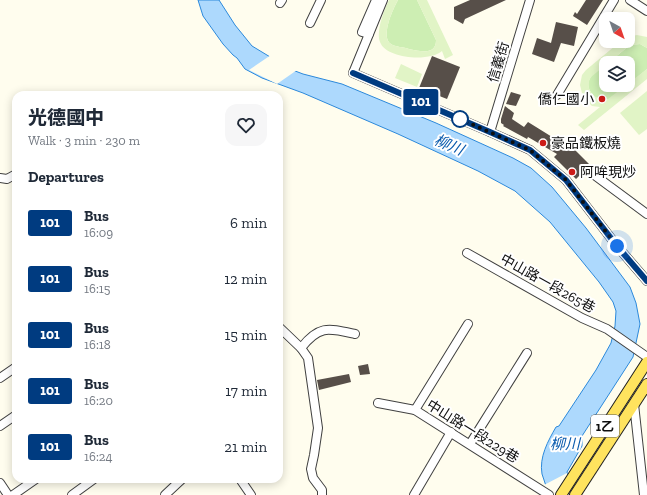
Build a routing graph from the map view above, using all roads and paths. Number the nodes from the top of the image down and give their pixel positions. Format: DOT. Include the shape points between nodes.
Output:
graph roads {
  1 [pos="321,0"];
  2 [pos="376,0"];
  3 [pos="384,0"];
  4 [pos="530,0"];
  5 [pos="614,0"];
  6 [pos="630,0"];
  7 [pos="647,11"];
  8 [pos="310,23"];
  9 [pos="369,34"];
  10 [pos="557,95"];
  11 [pos="490,132"];
  12 [pos="593,174"];
  13 [pos="12,176"];
  14 [pos="0,178"];
  15 [pos="647,214"];
  16 [pos="468,253"];
  17 [pos="647,281"];
  18 [pos="468,324"];
  19 [pos="283,331"];
  20 [pos="355,334"];
  21 [pos="301,348"];
  22 [pos="527,353"];
  23 [pos="645,357"];
  24 [pos="12,370"];
  25 [pos="0,378"];
  26 [pos="646,389"];
  27 [pos="378,402"];
  28 [pos="634,404"];
  29 [pos="415,410"];
  30 [pos="12,418"];
  31 [pos="0,426"];
  32 [pos="452,432"];
  33 [pos="638,440"];
  34 [pos="647,440"];
  35 [pos="470,444"];
  36 [pos="30,483"];
  37 [pos="88,483"];
  38 [pos="178,483"];
  39 [pos="243,483"];
  40 [pos="0,484"];
  41 [pos="562,493"];
  42 [pos="8,495"];
  43 [pos="13,495"];
  44 [pos="72,495"];
  45 [pos="165,495"];
  46 [pos="251,495"];
  47 [pos="322,495"];
  48 [pos="414,495"];
  49 [pos="549,495"];
  50 [pos="575,495"];
  51 [pos="644,495"];
  1 -- 8 [label="street"];
  2 -- 9 [label="street" via="362,32"];
  3 -- 9 [label="street"];
  4 -- 11 [label="street, 信義街"];
  5 -- 10 [label="street"];
  6 -- 7 [label="street"];
  9 -- 11 [label="street" via="353,73"];
  11 -- 17 [label="street" via="530,150 566,180"];
  12 -- 15 [label="street"];
  13 -- 14 [label="street"];
  16 -- 23 [label="street, 中山路一段265巷" via="582,318 616,334"];
  18 -- 29 [label="street"];
  19 -- 21 [label="street"];
  20 -- 21 [label="street" via="333,329 319,331"];
  21 -- 47 [label="street" via="308,358 318,428 311,469"];
  22 -- 35 [label="street"];
  23 -- 41 [label="main road, 1乙"];
  24 -- 25 [label="street"];
  26 -- 28 [label="main road, 1乙"];
  27 -- 29 [label="street, 中山路一段229巷"];
  28 -- 33 [label="street"];
  28 -- 50 [label="main road, 1乙"];
  29 -- 32 [label="street, 中山路一段229巷"];
  30 -- 31 [label="street"];
  32 -- 35 [label="street, 中山路一段229巷"];
  32 -- 48 [label="street"];
  33 -- 34 [label="street"];
  33 -- 51 [label="street"];
  35 -- 49 [label="street, 中山路一段229巷"];
  36 -- 43 [label="street"];
  37 -- 44 [label="street"];
  38 -- 45 [label="street"];
  39 -- 46 [label="street"];
  40 -- 42 [label="street"];
}
